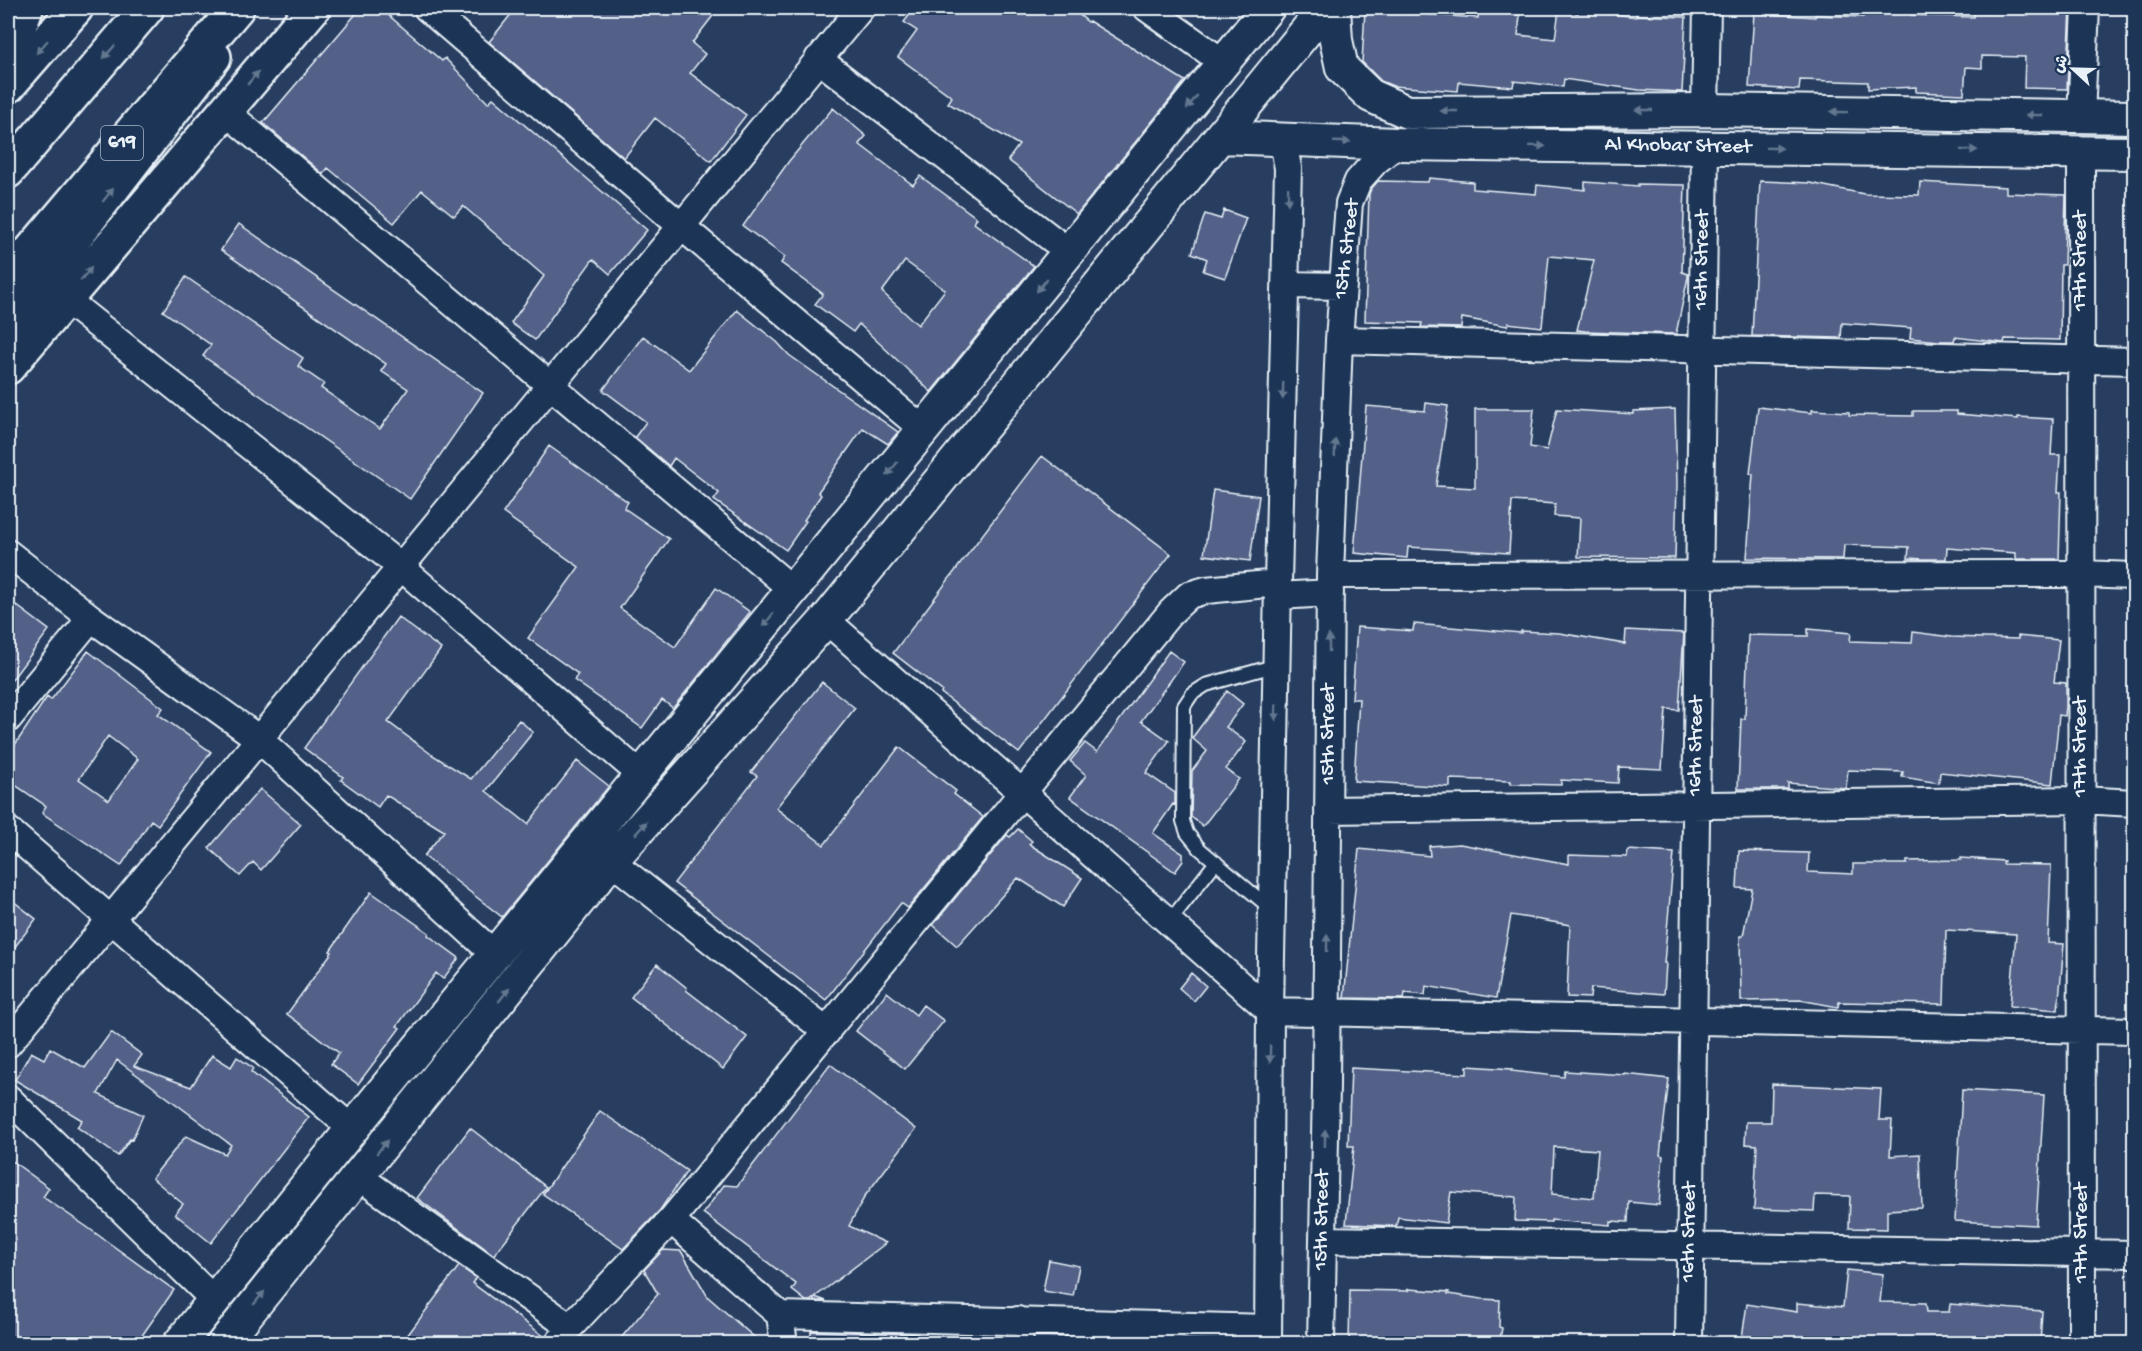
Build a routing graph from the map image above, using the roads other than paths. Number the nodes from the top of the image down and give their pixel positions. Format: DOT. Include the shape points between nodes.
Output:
graph roads {
  1 [pos="27,8"];
  2 [pos="76,8"];
  3 [pos="147,8"];
  4 [pos="237,8"];
  5 [pos="253,8"];
  6 [pos="313,8"];
  7 [pos="426,8"];
  8 [pos="861,8"];
  9 [pos="1147,8"];
  10 [pos="1268,8"];
  11 [pos="1325,8"];
  12 [pos="1334,8"];
  13 [pos="1707,8"];
  14 [pos="2086,8"];
  15 [pos="8,58"];
  16 [pos="818,59"];
  17 [pos="1224,63"];
  18 [pos="8,86"];
  19 [pos="1705,110"];
  20 [pos="225,111"];
  21 [pos="1503,111"];
  22 [pos="2081,116"];
  23 [pos="2134,117"];
  24 [pos="1221,137"];
  25 [pos="1279,140"];
  26 [pos="1397,144"];
  27 [pos="1502,145"];
  28 [pos="1705,148"];
  29 [pos="2081,151"];
  30 [pos="2134,153"];
  31 [pos="8,171"];
  32 [pos="681,226"];
  33 [pos="1069,252"];
  34 [pos="8,278"];
  35 [pos="1286,285"];
  36 [pos="1343,286"];
  37 [pos="65,299"];
  38 [pos="8,324"];
  39 [pos="1339,340"];
  40 [pos="1702,350"];
  41 [pos="2081,360"];
  42 [pos="2134,361"];
  43 [pos="8,367"];
  44 [pos="550,386"];
  45 [pos="924,430"];
  46 [pos="8,553"];
  47 [pos="401,567"];
  48 [pos="2081,574"];
  49 [pos="1700,575"];
  50 [pos="2134,576"];
  51 [pos="1330,584"];
  52 [pos="1278,589"];
  53 [pos="793,590"];
  54 [pos="91,618"];
  55 [pos="826,620"];
  56 [pos="1277,664"];
  57 [pos="8,719"];
  58 [pos="259,739"];
  59 [pos="641,775"];
  60 [pos="1022,793"];
  61 [pos="2081,800"];
  62 [pos="2134,803"];
  63 [pos="1696,805"];
  64 [pos="1328,810"];
  65 [pos="8,830"];
  66 [pos="612,861"];
  67 [pos="1216,862"];
  68 [pos="1272,910"];
  69 [pos="111,918"];
  70 [pos="1169,922"];
  71 [pos="494,954"];
  72 [pos="1270,1011"];
  73 [pos="1327,1012"];
  74 [pos="1693,1021"];
  75 [pos="2081,1030"];
  76 [pos="2134,1031"];
  77 [pos="827,1032"];
  78 [pos="8,1044"];
  79 [pos="8,1098"];
  80 [pos="352,1129"];
  81 [pos="358,1176"];
  82 [pos="671,1220"];
  83 [pos="1323,1240"];
  84 [pos="1690,1246"];
  85 [pos="2082,1252"];
  86 [pos="2134,1254"];
  87 [pos="215,1301"];
  88 [pos="780,1315"];
  89 [pos="1019,1332"];
  90 [pos="564,1335"];
  91 [pos="1268,1336"];
  92 [pos="179,1344"];
  93 [pos="222,1344"];
  94 [pos="784,1344"];
  95 [pos="1320,1344"];
  96 [pos="1689,1344"];
  97 [pos="2082,1344"];
  1 -- 15 [label="main road"];
  2 -- 18 [label="main road, one-way"];
  3 -- 31 [label="main road, one-way"];
  4 -- 34 [label="main road, 619"];
  38 -- 5 [label="main road, one-way"];
  20 -- 6 [label="main road, one-way"];
  7 -- 32 [label="street"];
  8 -- 16 [label="street"];
  9 -- 17 [label="street"];
  10 -- 17 [label="street"];
  11 -- 24 [label="street"];
  21 -- 12 [label="street, Al Khobar Street, one-way" via="1407,111 1371,96 1342,68"];
  13 -- 19 [label="street"];
  14 -- 22 [label="street"];
  16 -- 32 [label="street"];
  16 -- 33 [label="street"];
  17 -- 33 [label="street, one-way"];
  19 -- 21 [label="street, Al Khobar Street, one-way"];
  22 -- 19 [label="street, Al Khobar Street, one-way"];
  37 -- 20 [label="main road, one-way"];
  20 -- 44 [label="street"];
  21 -- 27 [label="street"];
  22 -- 23 [label="street, Al Khobar Street"];
  24 -- 25 [label="street, Al Khobar Street"];
  24 -- 55 [label="street"];
  25 -- 26 [label="street, Al Khobar Street, one-way"];
  25 -- 35 [label="street, one-way" via="1288,168"];
  26 -- 27 [label="street, Al Khobar Street"];
  26 -- 36 [label="street, 15th Street" via="1358,181 1349,203"];
  27 -- 28 [label="street, Al Khobar Street, one-way"];
  28 -- 29 [label="street, Al Khobar Street, one-way"];
  28 -- 40 [label="street, 16th Street"];
  29 -- 30 [label="street, Al Khobar Street"];
  29 -- 41 [label="street, 17th Street"];
  32 -- 44 [label="street"];
  32 -- 45 [label="street"];
  33 -- 45 [label="street, one-way"];
  35 -- 36 [label="street"];
  35 -- 52 [label="street, one-way"];
  36 -- 39 [label="street, 15th Street"];
  37 -- 43 [label="main road"];
  37 -- 47 [label="street"];
  39 -- 40 [label="street"];
  51 -- 39 [label="street, 15th Street, one-way"];
  40 -- 41 [label="street"];
  40 -- 49 [label="street, 16th Street"];
  41 -- 42 [label="street"];
  41 -- 48 [label="street, 17th Street"];
  44 -- 47 [label="street"];
  44 -- 53 [label="street"];
  45 -- 53 [label="street, one-way"];
  46 -- 54 [label="street"];
  47 -- 58 [label="street"];
  47 -- 59 [label="street"];
  48 -- 49 [label="street"];
  48 -- 50 [label="street"];
  48 -- 61 [label="street, 17th Street"];
  49 -- 51 [label="street"];
  49 -- 63 [label="street, 16th Street"];
  51 -- 52 [label="street"];
  64 -- 51 [label="street, 15th Street, one-way"];
  52 -- 56 [label="street"];
  52 -- 60 [label="street" via="1206,590 1189,595"];
  53 -- 59 [label="street, one-way"];
  54 -- 57 [label="street"];
  54 -- 58 [label="street"];
  55 -- 60 [label="street"];
  66 -- 55 [label="street, one-way"];
  56 -- 67 [label="lane" via="1206,685 1192,694 1184,706 1183,821 1187,833"];
  56 -- 68 [label="street, one-way"];
  58 -- 69 [label="street"];
  58 -- 71 [label="street"];
  59 -- 71 [label="street"];
  60 -- 70 [label="street"];
  60 -- 77 [label="street"];
  61 -- 62 [label="street"];
  61 -- 63 [label="street"];
  61 -- 75 [label="street, 17th Street"];
  63 -- 64 [label="street"];
  63 -- 74 [label="street, 16th Street"];
  73 -- 64 [label="street, 15th Street, one-way"];
  65 -- 69 [label="street"];
  66 -- 77 [label="street"];
  81 -- 66 [label="street, one-way"];
  67 -- 68 [label="lane"];
  67 -- 70 [label="lane"];
  68 -- 72 [label="street"];
  69 -- 78 [label="street"];
  69 -- 80 [label="street"];
  70 -- 72 [label="street"];
  71 -- 80 [label="street"];
  72 -- 73 [label="street"];
  72 -- 91 [label="street, one-way"];
  73 -- 74 [label="street"];
  83 -- 73 [label="street, 15th Street, one-way"];
  74 -- 75 [label="street"];
  74 -- 84 [label="street, 16th Street"];
  75 -- 76 [label="street"];
  75 -- 85 [label="street, 17th Street"];
  77 -- 82 [label="street"];
  79 -- 87 [label="street"];
  80 -- 87 [label="street"];
  81 -- 90 [label="street"];
  93 -- 81 [label="street, one-way"];
  82 -- 88 [label="street"];
  82 -- 90 [label="street"];
  83 -- 84 [label="street"];
  83 -- 95 [label="street, 15th Street"];
  84 -- 85 [label="street"];
  84 -- 96 [label="street, 16th Street"];
  85 -- 86 [label="street"];
  85 -- 97 [label="street, 17th Street"];
  87 -- 92 [label="street"];
  88 -- 89 [label="street"];
  88 -- 94 [label="street"];
  89 -- 91 [label="street"];
}
